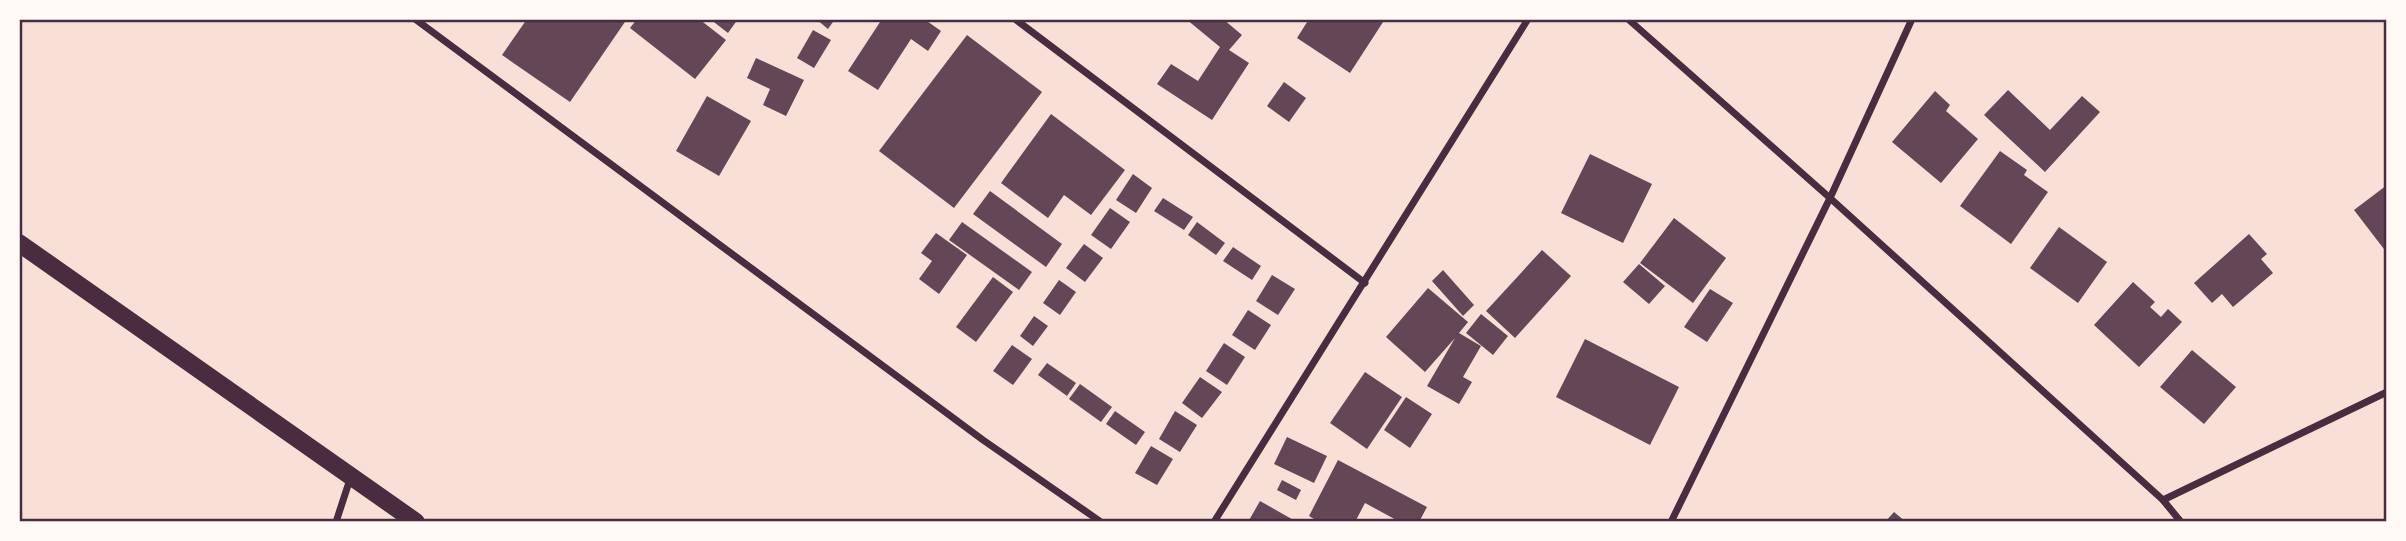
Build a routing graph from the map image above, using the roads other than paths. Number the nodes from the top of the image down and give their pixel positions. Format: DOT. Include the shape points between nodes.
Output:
graph roads {
  1 [pos="415,19"];
  2 [pos="1015,19"];
  3 [pos="1528,19"];
  4 [pos="1628,19"];
  5 [pos="1912,19"];
  6 [pos="1830,198"];
  7 [pos="19,243"];
  8 [pos="1365,283"];
  9 [pos="2387,392"];
  10 [pos="351,476"];
  11 [pos="2163,500"];
  12 [pos="336,522"];
  13 [pos="416,522"];
  14 [pos="1101,522"];
  15 [pos="1214,522"];
  16 [pos="1671,522"];
  17 [pos="2182,522"];
  1 -- 14 [label="street" via="983,440"];
  2 -- 8 [label="street"];
  3 -- 8 [label="street"];
  4 -- 6 [label="street"];
  5 -- 6 [label="street"];
  6 -- 11 [label="street"];
  6 -- 16 [label="street"];
  7 -- 10 [label="main road"];
  8 -- 15 [label="street"];
  9 -- 11 [label="street"];
  10 -- 12 [label="street"];
  10 -- 13 [label="main road"];
  11 -- 17 [label="street"];
}
